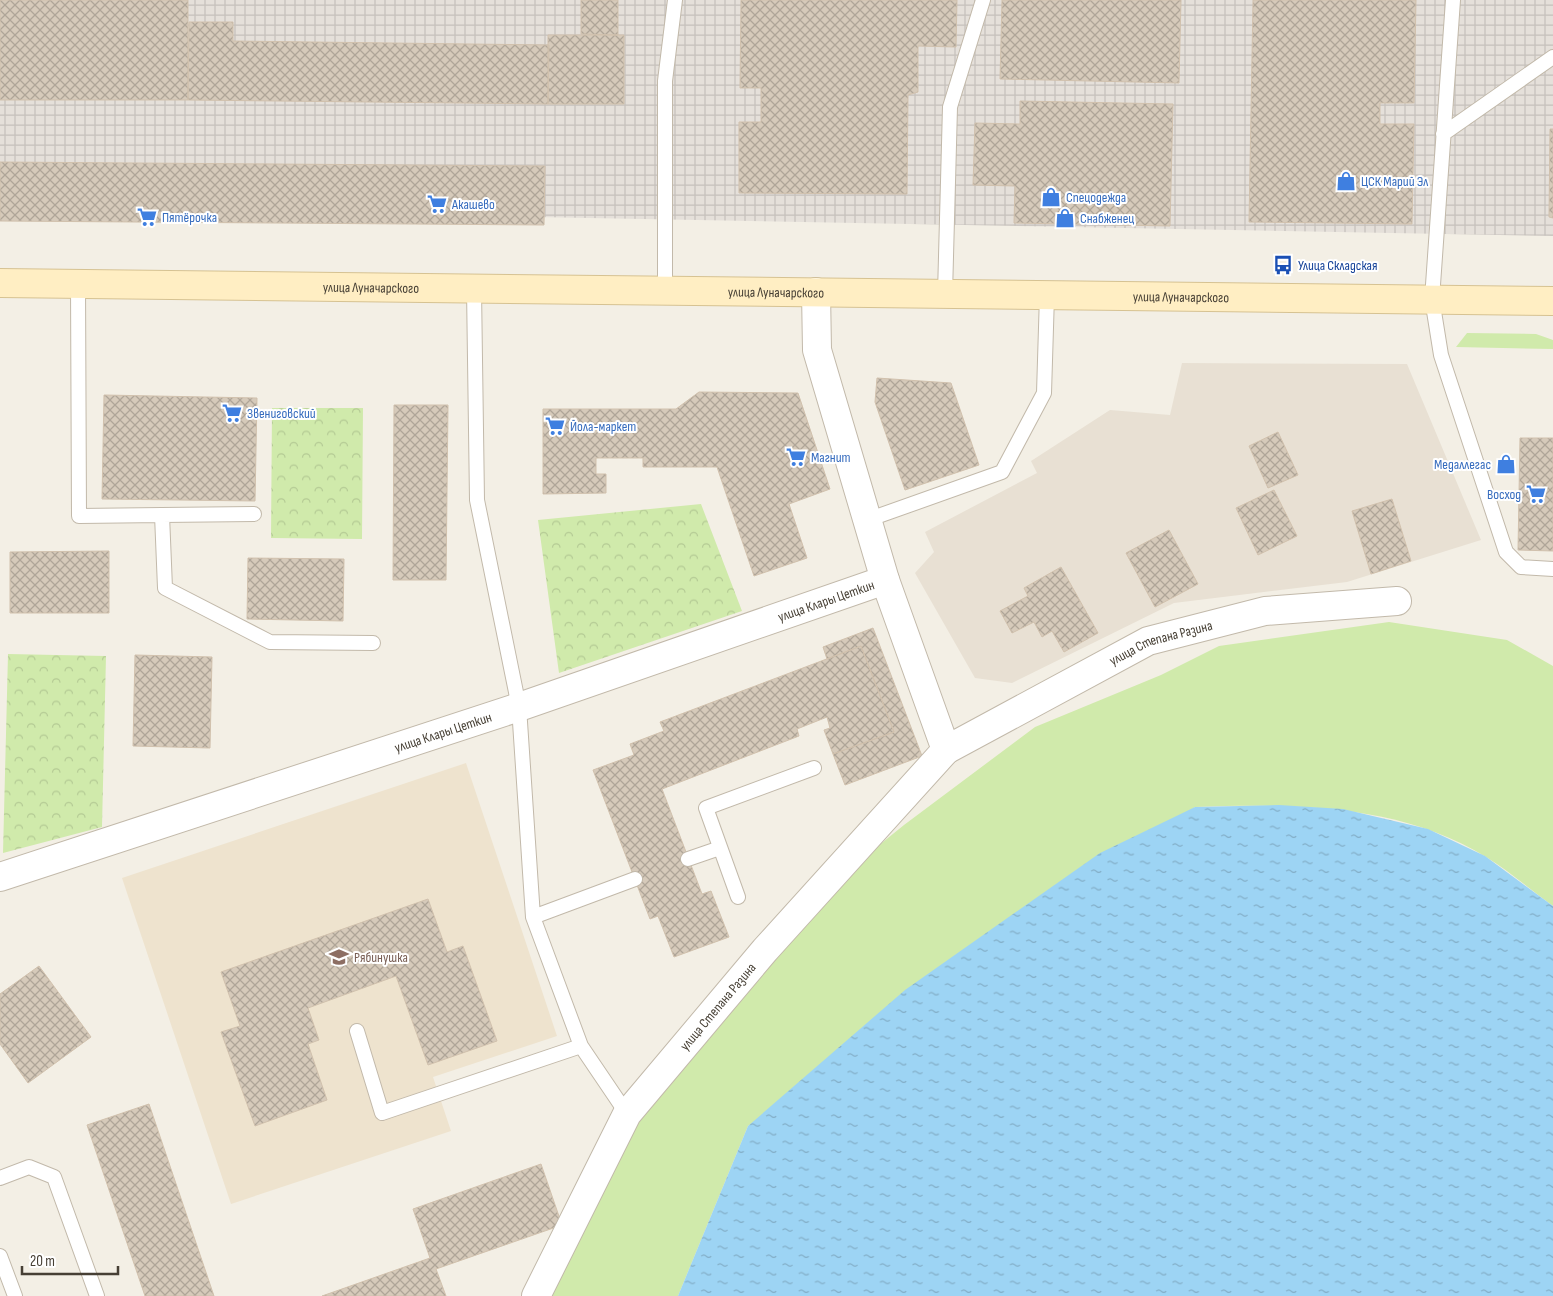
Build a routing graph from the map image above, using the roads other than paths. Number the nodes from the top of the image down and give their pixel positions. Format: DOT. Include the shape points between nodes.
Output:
graph roads {
  1 [pos="675,0"];
  2 [pos="983,0"];
  3 [pos="1453,0"];
  4 [pos="1553,57"];
  5 [pos="1444,134"];
  6 [pos="0,283"];
  7 [pos="78,284"];
  8 [pos="474,289"];
  9 [pos="665,291"];
  10 [pos="816,292"];
  11 [pos="946,294"];
  12 [pos="1047,296"];
  13 [pos="1432,300"];
  14 [pos="1553,301"];
  15 [pos="254,514"];
  16 [pos="162,515"];
  17 [pos="867,520"];
  18 [pos="1553,568"];
  19 [pos="885,580"];
  20 [pos="1396,601"];
  21 [pos="373,643"];
  22 [pos="519,707"];
  23 [pos="946,750"];
  24 [pos="814,768"];
  25 [pos="720,848"];
  26 [pos="688,859"];
  27 [pos="0,877"];
  28 [pos="635,879"];
  29 [pos="738,897"];
  30 [pos="533,917"];
  31 [pos="357,1032"];
  32 [pos="581,1046"];
  33 [pos="627,1114"];
  34 [pos="0,1178"];
  35 [pos="0,1256"];
  36 [pos="14,1296"];
  37 [pos="97,1296"];
  38 [pos="536,1296"];
  1 -- 9 [label="lane" via="665,81"];
  2 -- 11 [label="lane" via="950,107"];
  3 -- 5 [label="lane"];
  4 -- 5 [label="lane"];
  5 -- 13 [label="lane"];
  6 -- 7 [label="main road, улица Луначарского"];
  7 -- 8 [label="main road, улица Луначарского"];
  7 -- 16 [label="lane" via="78,516"];
  8 -- 9 [label="main road, улица Луначарского"];
  8 -- 22 [label="lane" via="477,500"];
  9 -- 10 [label="main road, улица Луначарского"];
  10 -- 11 [label="main road, улица Луначарского"];
  10 -- 17 [label="street" via="817,350"];
  11 -- 12 [label="main road, улица Луначарского"];
  12 -- 13 [label="main road, улица Луначарского"];
  12 -- 17 [label="lane" via="1044,392 1002,472"];
  13 -- 14 [label="main road, улица Луначарского"];
  13 -- 18 [label="lane" via="1441,355 1506,552 1521,567"];
  15 -- 16 [label="lane"];
  16 -- 21 [label="lane" via="166,588 270,642"];
  17 -- 19 [label="street"];
  19 -- 22 [label="street, улица Клары Цеткин"];
  19 -- 23 [label="street"];
  20 -- 23 [label="street, улица Степана Разина" via="1265,611 1148,642"];
  22 -- 27 [label="street, улица Клары Цеткин"];
  22 -- 30 [label="lane"];
  23 -- 33 [label="street, улица Степана Разина" via="766,950"];
  24 -- 25 [label="lane" via="706,808"];
  25 -- 26 [label="lane"];
  25 -- 29 [label="lane"];
  28 -- 30 [label="lane"];
  30 -- 32 [label="lane"];
  31 -- 32 [label="lane" via="382,1114"];
  32 -- 33 [label="lane"];
  33 -- 38 [label="street, улица Степана Разина"];
  34 -- 37 [label="lane" via="29,1167 54,1177"];
  35 -- 36 [label="lane"];
}
